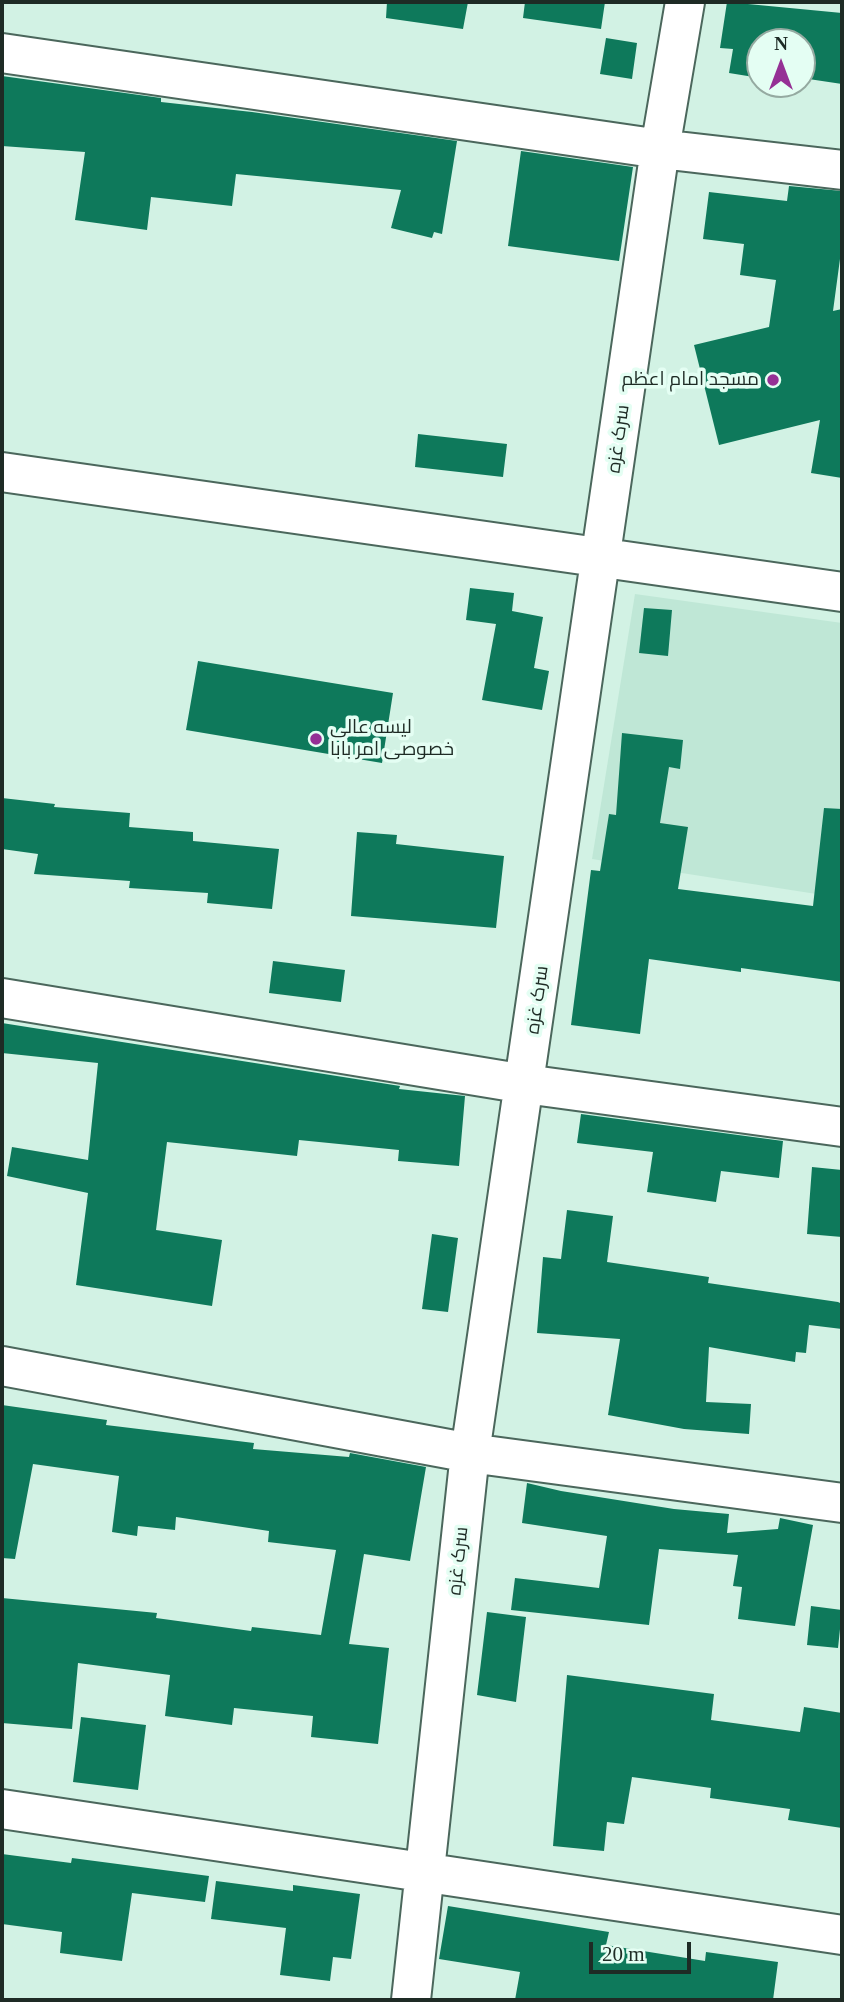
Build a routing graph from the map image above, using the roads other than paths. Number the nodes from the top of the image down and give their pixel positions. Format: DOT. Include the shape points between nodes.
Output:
graph roads {
  1 [pos="685,2"];
  2 [pos="2,53"];
  3 [pos="660,149"];
  4 [pos="842,170"];
  5 [pos="2,472"];
  6 [pos="603,558"];
  7 [pos="842,592"];
  8 [pos="2,998"];
  9 [pos="525,1084"];
  10 [pos="842,1127"];
  11 [pos="2,1366"];
  12 [pos="470,1453"];
  13 [pos="842,1503"];
  14 [pos="2,1809"];
  15 [pos="425,1873"];
  16 [pos="842,1935"];
  17 [pos="411,2000"];
  1 -- 3 [label="street, سرک غزه"];
  2 -- 3 [label="street"];
  3 -- 4 [label="street"];
  3 -- 6 [label="street, سرک غزه"];
  5 -- 6 [label="street"];
  6 -- 7 [label="street"];
  6 -- 9 [label="street, سرک غزه"];
  8 -- 9 [label="street"];
  9 -- 10 [label="street"];
  9 -- 12 [label="street, سرک غزه"];
  11 -- 12 [label="street"];
  12 -- 13 [label="street"];
  12 -- 15 [label="street, سرک غزه"];
  14 -- 15 [label="street"];
  15 -- 16 [label="street"];
  15 -- 17 [label="street, سرک غزه"];
}
